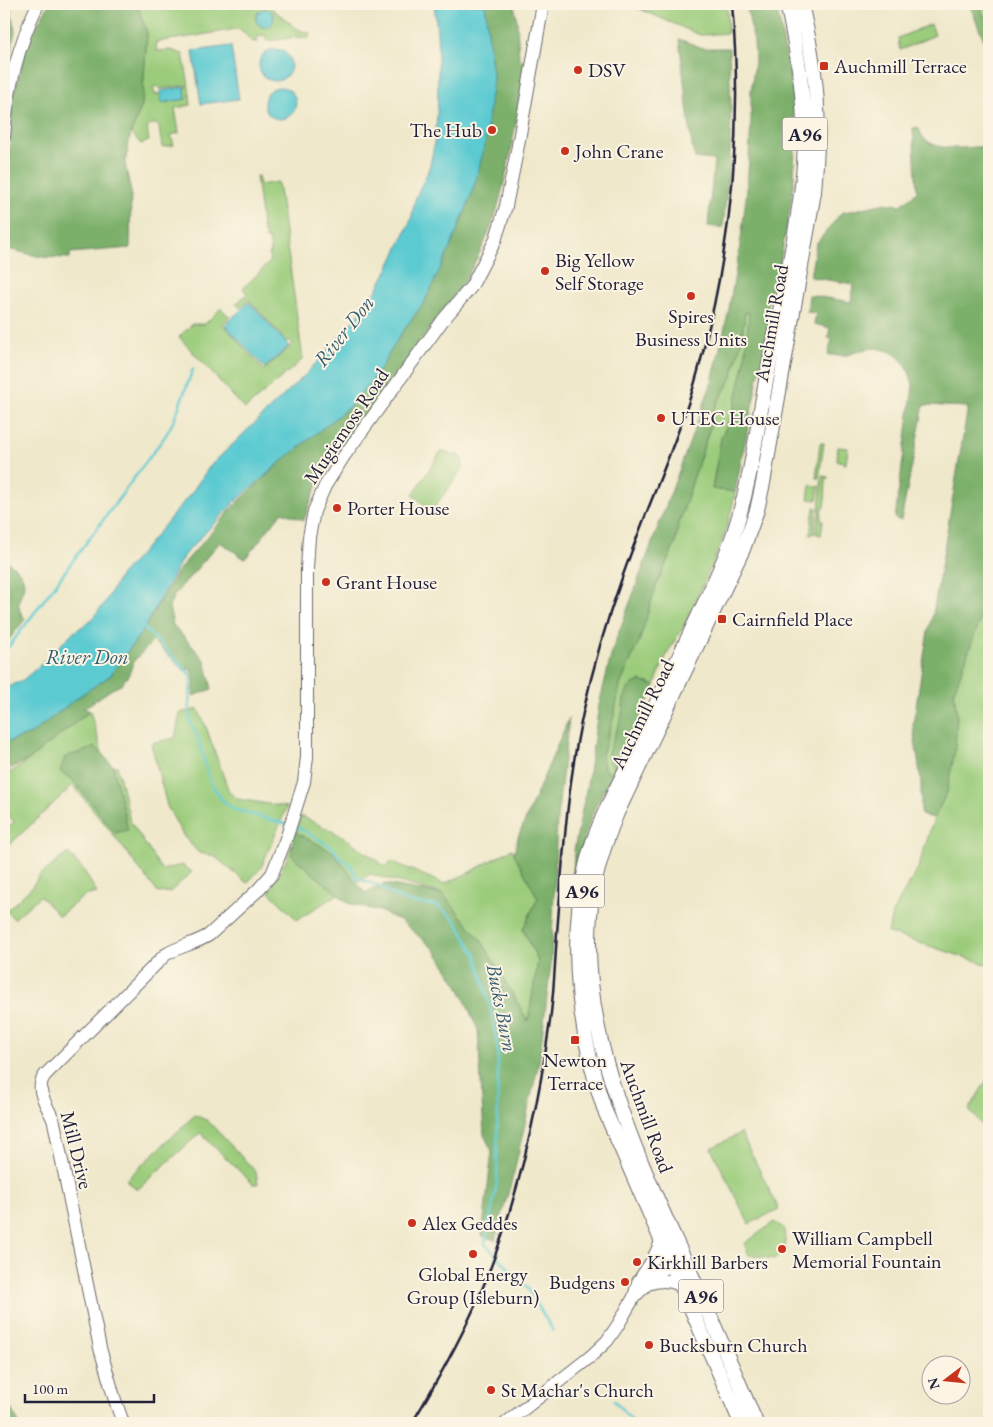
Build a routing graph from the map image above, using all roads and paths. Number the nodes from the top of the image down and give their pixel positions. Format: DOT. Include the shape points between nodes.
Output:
graph roads {
  1 [pos="28,4"];
  2 [pos="38,4"];
  3 [pos="543,4"];
  4 [pos="787,4"];
  5 [pos="801,4"];
  6 [pos="30,20"];
  7 [pos="4,137"];
  8 [pos="257,891"];
  9 [pos="661,1242"];
  10 [pos="676,1242"];
  11 [pos="670,1262"];
  12 [pos="648,1284"];
  13 [pos="680,1285"];
  14 [pos="634,1297"];
  15 [pos="124,1423"];
  16 [pos="506,1423"];
  17 [pos="740,1423"];
  18 [pos="756,1423"];
  1 -- 6 [label="street"];
  2 -- 6 [label="street"];
  3 -- 8 [label="street, Mugiemoss Road" via="518,151 495,241 471,287 344,456 314,511 307,568 304,782 272,874"];
  4 -- 9 [label="main road, Auchmill Road / A96" via="804,104 802,187 743,500 720,568 597,831 586,866 580,904 579,984 593,1075"];
  5 -- 10 [label="main road, Auchmill Road / A96" via="810,43 818,144 814,192 760,497 734,568 614,820 598,866 591,904 591,974 602,1046 625,1121"];
  6 -- 7 [label="street" via="8,94"];
  8 -- 15 [label="street, Mill Drive" via="209,935 165,955 45,1075 40,1085 54,1122 103,1358"];
  9 -- 11 [label="main road, Auchmill Road / A96"];
  9 -- 14 [label="street" via="638,1282"];
  10 -- 11 [label="street"];
  10 -- 18 [label="main road, Auchmill Road / A96"];
  11 -- 12 [label="street"];
  11 -- 13 [label="main road, Auchmill Road / A96"];
  12 -- 13 [label="street" via="667,1281"];
  12 -- 14 [label="street"];
  13 -- 17 [label="main road, Auchmill Road / A96"];
  14 -- 16 [label="street" via="607,1341"];
}
